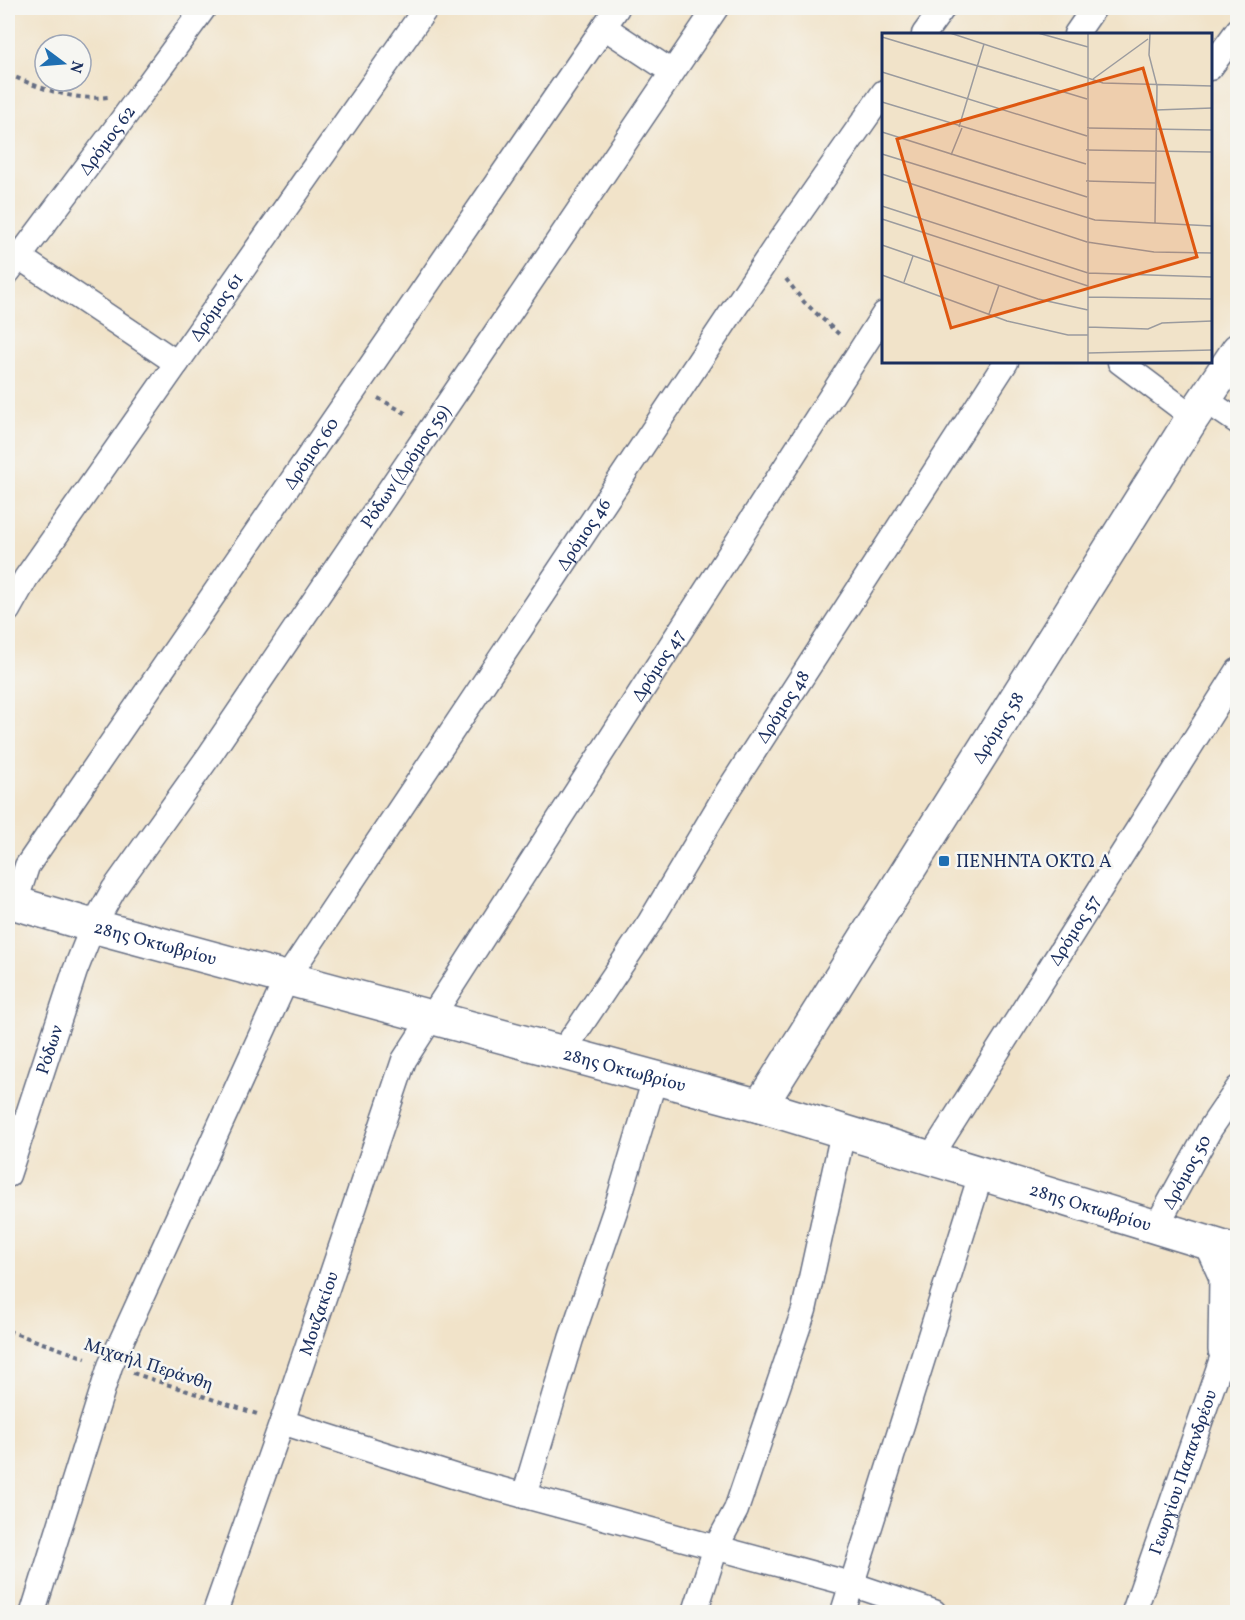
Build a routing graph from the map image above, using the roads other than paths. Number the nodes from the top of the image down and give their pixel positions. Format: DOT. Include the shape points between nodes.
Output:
graph roads {
  1 [pos="204,8"];
  2 [pos="426,8"];
  3 [pos="716,8"];
  4 [pos="943,8"];
  5 [pos="1094,8"];
  6 [pos="610,17"];
  7 [pos="1238,30"];
  8 [pos="925,33"];
  9 [pos="1077,33"];
  10 [pos="1212,65"];
  11 [pos="672,72"];
  12 [pos="882,95"];
  13 [pos="13,264"];
  14 [pos="882,317"];
  15 [pos="1238,350"];
  16 [pos="177,363"];
  17 [pos="1005,363"];
  18 [pos="1122,363"];
  19 [pos="1198,408"];
  20 [pos="1238,422"];
  21 [pos="8,610"];
  22 [pos="1238,671"];
  23 [pos="11,902"];
  24 [pos="93,926"];
  25 [pos="287,978"];
  26 [pos="432,1018"];
  27 [pos="562,1053"];
  28 [pos="655,1078"];
  29 [pos="1238,1088"];
  30 [pos="760,1106"];
  31 [pos="843,1132"];
  32 [pos="930,1158"];
  33 [pos="981,1174"];
  34 [pos="8,1175"];
  35 [pos="1156,1227"];
  36 [pos="1224,1248"];
  37 [pos="1231,1342"];
  38 [pos="282,1422"];
  39 [pos="525,1496"];
  40 [pos="716,1547"];
  41 [pos="851,1584"];
  42 [pos="33,1612"];
  43 [pos="215,1612"];
  44 [pos="695,1612"];
  45 [pos="843,1612"];
  46 [pos="934,1612"];
  47 [pos="1134,1612"];
  1 -- 13 [label="street, Δρόμος 62"];
  2 -- 16 [label="street, Δρόμος 61"];
  3 -- 11 [label="street, Ρόδων (Δρόμος 59)"];
  4 -- 8 [label="street"];
  5 -- 9 [label="street"];
  6 -- 11 [label="street"];
  6 -- 23 [label="street, Δρόμος 60" via="27,866"];
  7 -- 10 [label="street"];
  11 -- 24 [label="street, Ρόδων (Δρόμος 59)" via="209,756 114,889"];
  12 -- 25 [label="street, Δρόμος 46" via="768,257"];
  13 -- 16 [label="street"];
  14 -- 26 [label="street, Δρόμος 47"];
  15 -- 19 [label="street, Δρόμος 58"];
  16 -- 21 [label="street, Δρόμος 61" via="26,578"];
  17 -- 27 [label="street, Δρόμος 48" via="728,791 650,922"];
  18 -- 19 [label="street"];
  19 -- 20 [label="street"];
  19 -- 30 [label="street, Δρόμος 58"];
  22 -- 32 [label="street, Δρόμος 57"];
  23 -- 24 [label="street, 28ης Οκτωβρίου"];
  24 -- 25 [label="street, 28ης Οκτωβρίου"];
  24 -- 34 [label="street, Ρόδων"];
  25 -- 26 [label="street, 28ης Οκτωβρίου"];
  25 -- 42 [label="street, Δρόμος 46" via="110,1366"];
  26 -- 27 [label="street, 28ης Οκτωβρίου"];
  26 -- 38 [label="street, Μουζακίου" via="404,1060"];
  27 -- 28 [label="street, 28ης Οκτωβρίου"];
  28 -- 30 [label="street, 28ης Οκτωβρίου"];
  28 -- 39 [label="street"];
  29 -- 35 [label="street, Δρόμος 50" via="1210,1129"];
  30 -- 31 [label="street, 28ης Οκτωβρίου"];
  31 -- 32 [label="street, 28ης Οκτωβρίου"];
  31 -- 40 [label="street" via="804,1310 736,1510"];
  32 -- 33 [label="street, 28ης Οκτωβρίου"];
  33 -- 35 [label="street, 28ης Οκτωβρίου"];
  33 -- 41 [label="street"];
  35 -- 36 [label="street, 28ης Οκτωβρίου"];
  36 -- 37 [label="street"];
  37 -- 47 [label="street, Γεωργίου Παπανδρέου"];
  38 -- 39 [label="street"];
  38 -- 43 [label="street, Μουζακίου"];
  39 -- 40 [label="street"];
  40 -- 41 [label="street"];
  40 -- 44 [label="street"];
  41 -- 45 [label="street"];
  41 -- 46 [label="street"];
}
